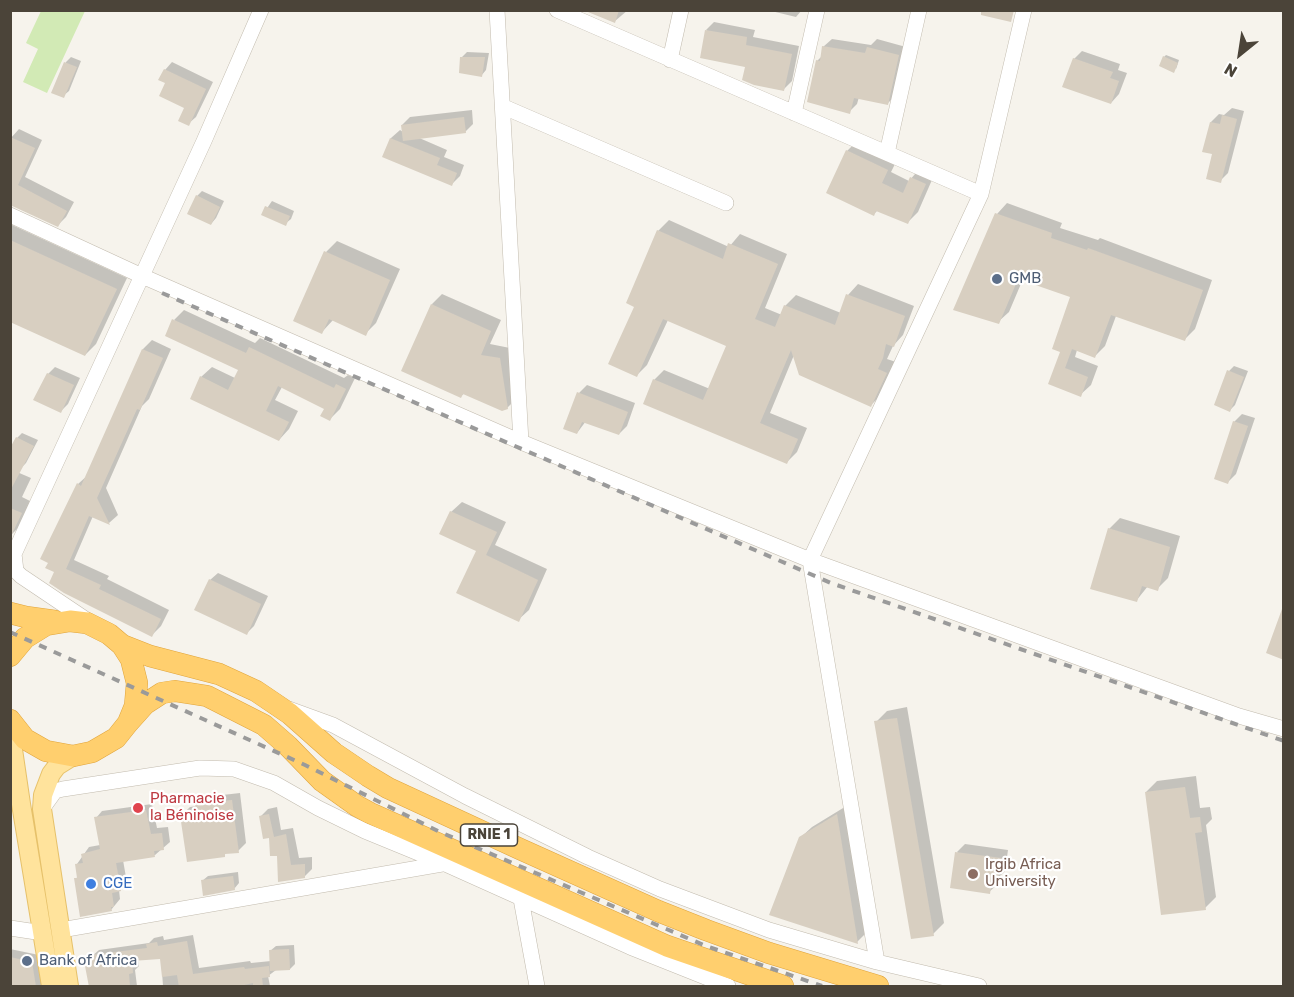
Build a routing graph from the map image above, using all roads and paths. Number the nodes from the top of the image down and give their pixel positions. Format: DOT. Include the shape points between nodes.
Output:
graph roads {
  1 [pos="261,10"];
  2 [pos="498,10"];
  3 [pos="557,10"];
  4 [pos="681,10"];
  5 [pos="817,10"];
  6 [pos="920,10"];
  7 [pos="1024,10"];
  8 [pos="576,14"];
  9 [pos="670,60"];
  10 [pos="504,107"];
  11 [pos="794,113"];
  12 [pos="887,153"];
  13 [pos="981,194"];
  14 [pos="726,203"];
  15 [pos="10,215"];
  16 [pos="142,276"];
  17 [pos="521,442"];
  18 [pos="810,560"];
  19 [pos="10,613"];
  20 [pos="62,621"];
  21 [pos="95,626"];
  22 [pos="122,645"];
  23 [pos="10,656"];
  24 [pos="279,705"];
  25 [pos="10,720"];
  26 [pos="128,723"];
  27 [pos="10,729"];
  28 [pos="1284,729"];
  29 [pos="73,756"];
  30 [pos="465,796"];
  31 [pos="16,803"];
  32 [pos="42,809"];
  33 [pos="456,819"];
  34 [pos="443,863"];
  35 [pos="521,899"];
  36 [pos="10,928"];
  37 [pos="52,931"];
  38 [pos="877,962"];
  39 [pos="51,987"];
  40 [pos="69,987"];
  41 [pos="537,987"];
  42 [pos="728,987"];
  43 [pos="783,987"];
  44 [pos="878,987"];
  45 [pos="979,987"];
  1 -- 16 [label="street"];
  2 -- 10 [label="street"];
  3 -- 8 [label="street"];
  4 -- 9 [label="street"];
  5 -- 11 [label="street"];
  6 -- 12 [label="street"];
  7 -- 13 [label="street"];
  8 -- 9 [label="street"];
  9 -- 11 [label="street"];
  10 -- 14 [label="street"];
  10 -- 17 [label="street"];
  11 -- 12 [label="street"];
  12 -- 13 [label="street"];
  13 -- 18 [label="street"];
  15 -- 16 [label="street"];
  16 -- 17 [label="street"];
  16 -- 21 [label="street" via="14,554 16,571 21,576"];
  17 -- 18 [label="street"];
  18 -- 28 [label="street"];
  18 -- 38 [label="street"];
  19 -- 20 [label="highway, RNIE 1"];
  20 -- 21 [label="highway, RNIE 1"];
  20 -- 23 [label="highway, RNIE 1" via="31,633"];
  21 -- 22 [label="highway, RNIE 1"];
  22 -- 24 [label="highway, RNIE 1" via="219,674"];
  22 -- 26 [label="highway, RNIE 1" via="131,659 137,683 135,706"];
  24 -- 30 [label="street" via="333,725"];
  24 -- 33 [label="highway, RNIE 1" via="351,766"];
  25 -- 29 [label="highway, RNIE 1" via="25,739 39,748"];
  26 -- 29 [label="highway, RNIE 1" via="116,738 100,748"];
  26 -- 43 [label="highway, RNIE 1" via="162,693 207,696 264,725 322,781 370,813 667,946"];
  27 -- 31 [label="main road"];
  29 -- 32 [label="main road" via="51,774"];
  30 -- 33 [label="street"];
  30 -- 38 [label="street" via="651,885 769,930"];
  31 -- 37 [label="main road"];
  32 -- 34 [label="street" via="55,791 63,789 200,768 234,769 274,783 342,821"];
  32 -- 37 [label="main road"];
  33 -- 44 [label="highway, RNIE 1" via="667,914 770,953"];
  34 -- 35 [label="street"];
  34 -- 37 [label="street"];
  35 -- 41 [label="street"];
  35 -- 42 [label="street"];
  36 -- 37 [label="street"];
  37 -- 39 [label="main road"];
  37 -- 40 [label="main road"];
  38 -- 45 [label="street"];
}
